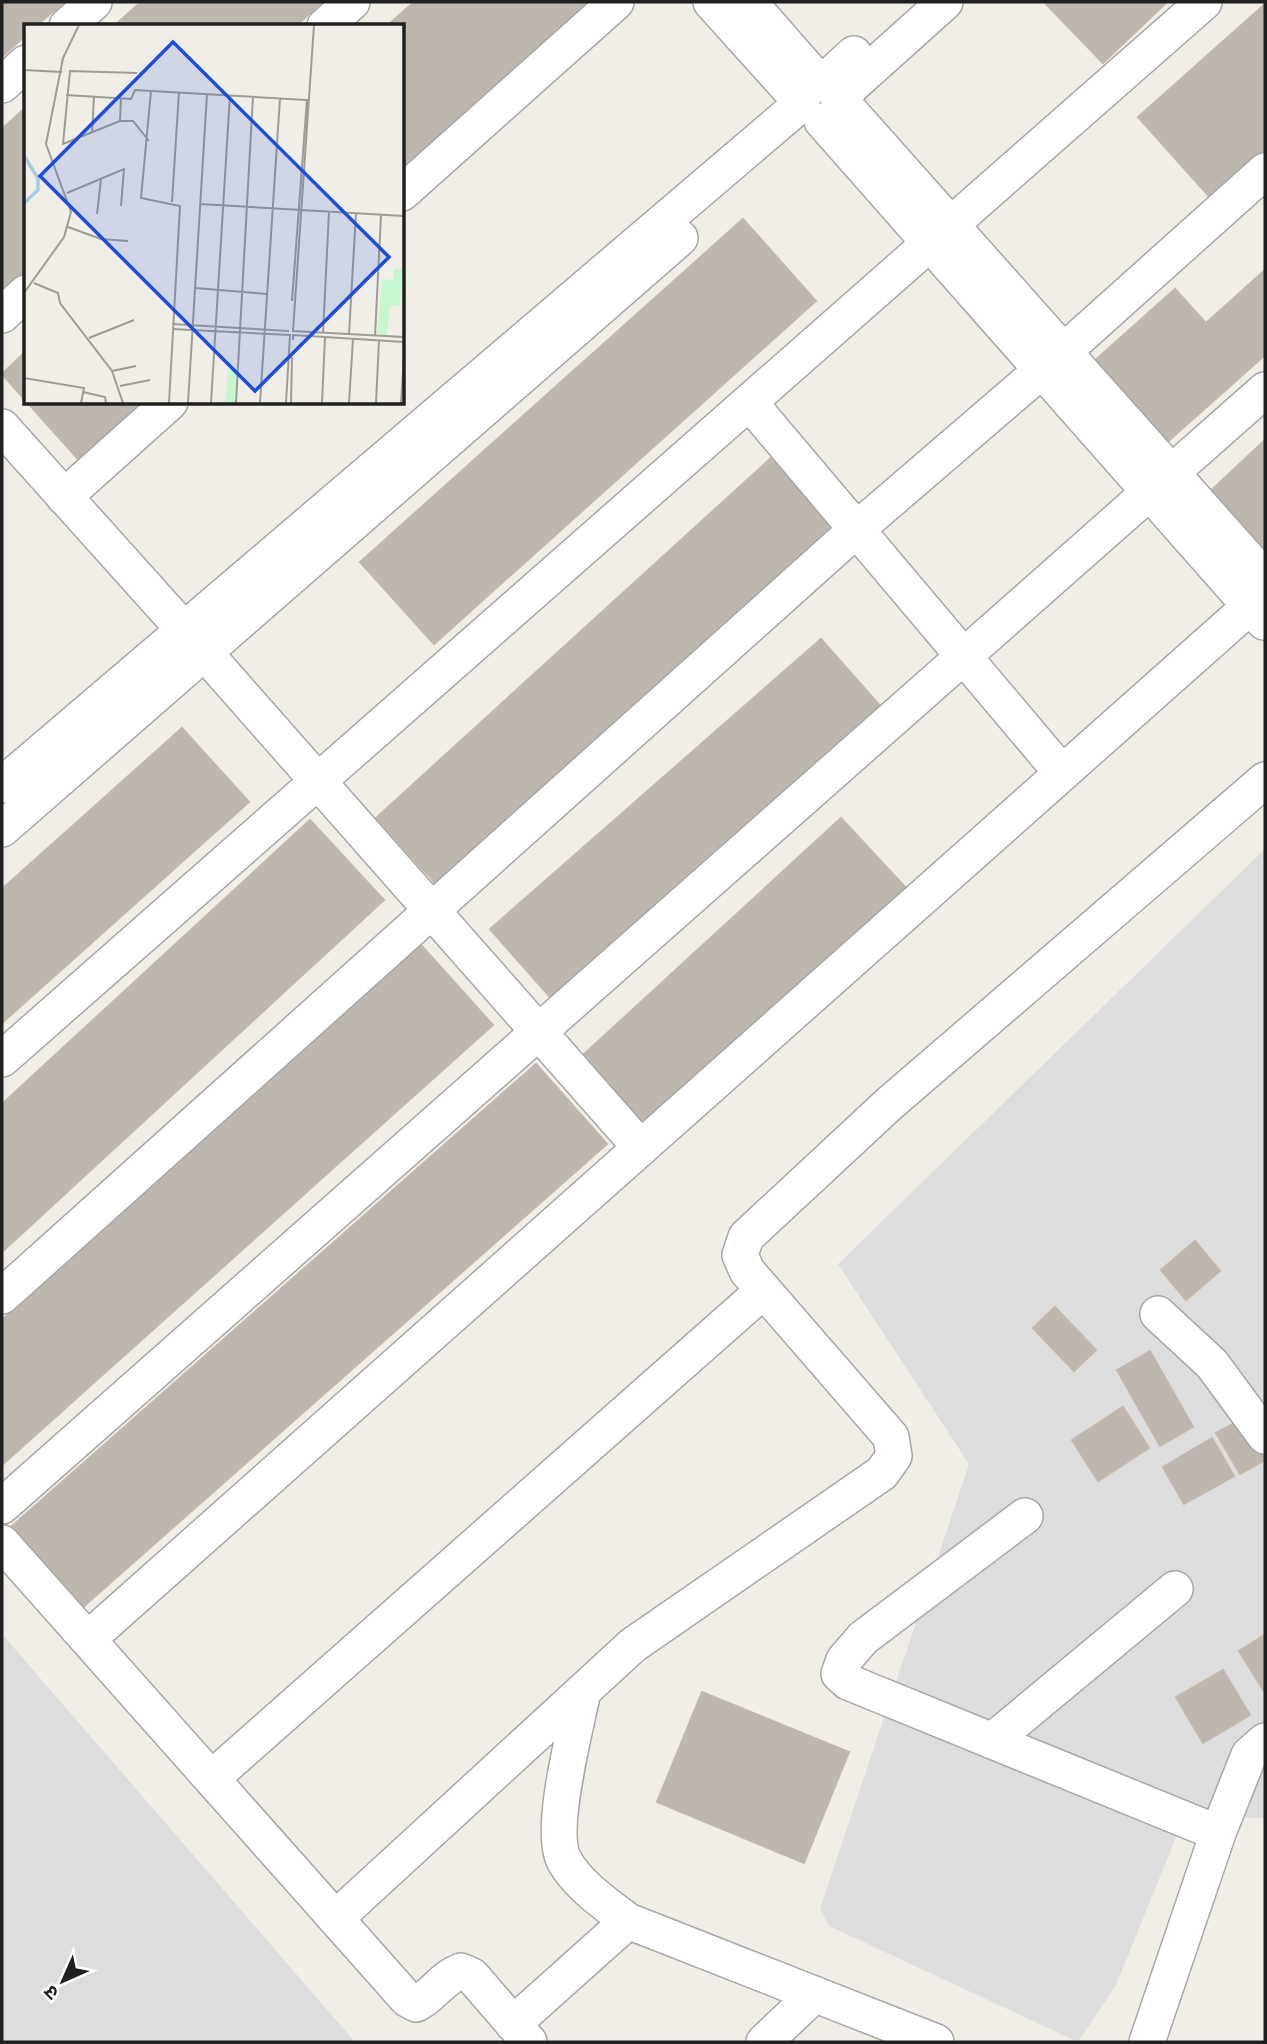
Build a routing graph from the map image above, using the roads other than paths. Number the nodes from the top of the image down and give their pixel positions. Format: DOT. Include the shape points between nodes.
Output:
graph roads {
  1 [pos="94,2"];
  2 [pos="352,2"];
  3 [pos="616,2"];
  4 [pos="711,2"];
  5 [pos="749,2"];
  6 [pos="910,2"];
  7 [pos="945,2"];
  8 [pos="1204,2"];
  9 [pos="69,24"];
  10 [pos="327,24"];
  11 [pos="24,65"];
  12 [pos="2,85"];
  13 [pos="819,105"];
  14 [pos="1265,171"];
  15 [pos="404,191"];
  16 [pos="939,235"];
  17 [pos="24,295"];
  18 [pos="2,315"];
  19 [pos="1052,361"];
  20 [pos="1265,390"];
  21 [pos="749,402"];
  22 [pos="168,404"];
  23 [pos="2,427"];
  24 [pos="1160,483"];
  25 [pos="64,497"];
  26 [pos="857,529"];
  27 [pos="1261,600"];
  28 [pos="194,640"];
  29 [pos="964,656"];
  30 [pos="1062,773"];
  31 [pos="1265,780"];
  32 [pos="317,782"];
  33 [pos="2,785"];
  34 [pos="2,829"];
  35 [pos="433,913"];
  36 [pos="538,1032"];
  37 [pos="2,1059"];
  38 [pos="641,1148"];
  39 [pos="763,1291"];
  40 [pos="2,1296"];
  41 [pos="1158,1314"];
  42 [pos="1265,1436"];
  43 [pos="2,1506"];
  44 [pos="1025,1516"];
  45 [pos="2,1543"];
  46 [pos="1175,1589"];
  47 [pos="88,1639"];
  48 [pos="583,1691"];
  49 [pos="992,1741"];
  50 [pos="1265,1741"];
  51 [pos="212,1778"];
  52 [pos="1219,1832"];
  53 [pos="336,1918"];
  54 [pos="628,1921"];
  55 [pos="815,1994"];
  56 [pos="521,2033"];
  57 [pos="764,2042"];
  58 [pos="936,2042"];
  59 [pos="1147,2042"];
  1 -- 9 [label="street"];
  2 -- 10 [label="street"];
  3 -- 15 [label="street"];
  4 -- 13 [label="street"];
  5 -- 13 [label="street"];
  6 -- 13 [label="street"];
  7 -- 13 [label="street"];
  8 -- 16 [label="street"];
  11 -- 12 [label="street"];
  13 -- 16 [label="street"];
  13 -- 28 [label="street"];
  14 -- 19 [label="street"];
  16 -- 19 [label="street"];
  16 -- 21 [label="street"];
  17 -- 18 [label="street"];
  19 -- 24 [label="street"];
  19 -- 26 [label="street"];
  20 -- 24 [label="street"];
  21 -- 26 [label="street"];
  21 -- 32 [label="street"];
  22 -- 25 [label="street"];
  23 -- 25 [label="street"];
  24 -- 27 [label="street"];
  24 -- 29 [label="street"];
  25 -- 28 [label="street"];
  26 -- 29 [label="street"];
  26 -- 35 [label="street"];
  27 -- 30 [label="street"];
  28 -- 32 [label="street"];
  28 -- 33 [label="street"];
  28 -- 34 [label="street"];
  29 -- 30 [label="street"];
  29 -- 36 [label="street"];
  30 -- 38 [label="street"];
  31 -- 39 [label="street" via="889,1104 746,1237 740,1255"];
  32 -- 35 [label="street"];
  32 -- 37 [label="street"];
  35 -- 36 [label="street"];
  35 -- 40 [label="street"];
  36 -- 38 [label="street"];
  36 -- 43 [label="street"];
  38 -- 47 [label="street"];
  39 -- 48 [label="street" via="891,1437 894,1456 882,1473 633,1645"];
  39 -- 51 [label="street"];
  41 -- 42 [label="street" via="1212,1364"];
  44 -- 49 [label="street" via="863,1638 844,1660 839,1674 848,1682"];
  45 -- 47 [label="street"];
  46 -- 49 [label="street"];
  47 -- 51 [label="street"];
  48 -- 53 [label="street"];
  48 -- 54 [label="street" via="559,1808 563,1860 590,1892"];
  49 -- 52 [label="street"];
  50 -- 52 [label="street" via="1249,1755"];
  51 -- 53 [label="street"];
  52 -- 59 [label="street"];
  53 -- 56 [label="street" via="407,1999 416,2004 461,1971 471,1976"];
  54 -- 55 [label="street"];
  54 -- 56 [label="street"];
  55 -- 57 [label="street"];
  55 -- 58 [label="street"];
}
